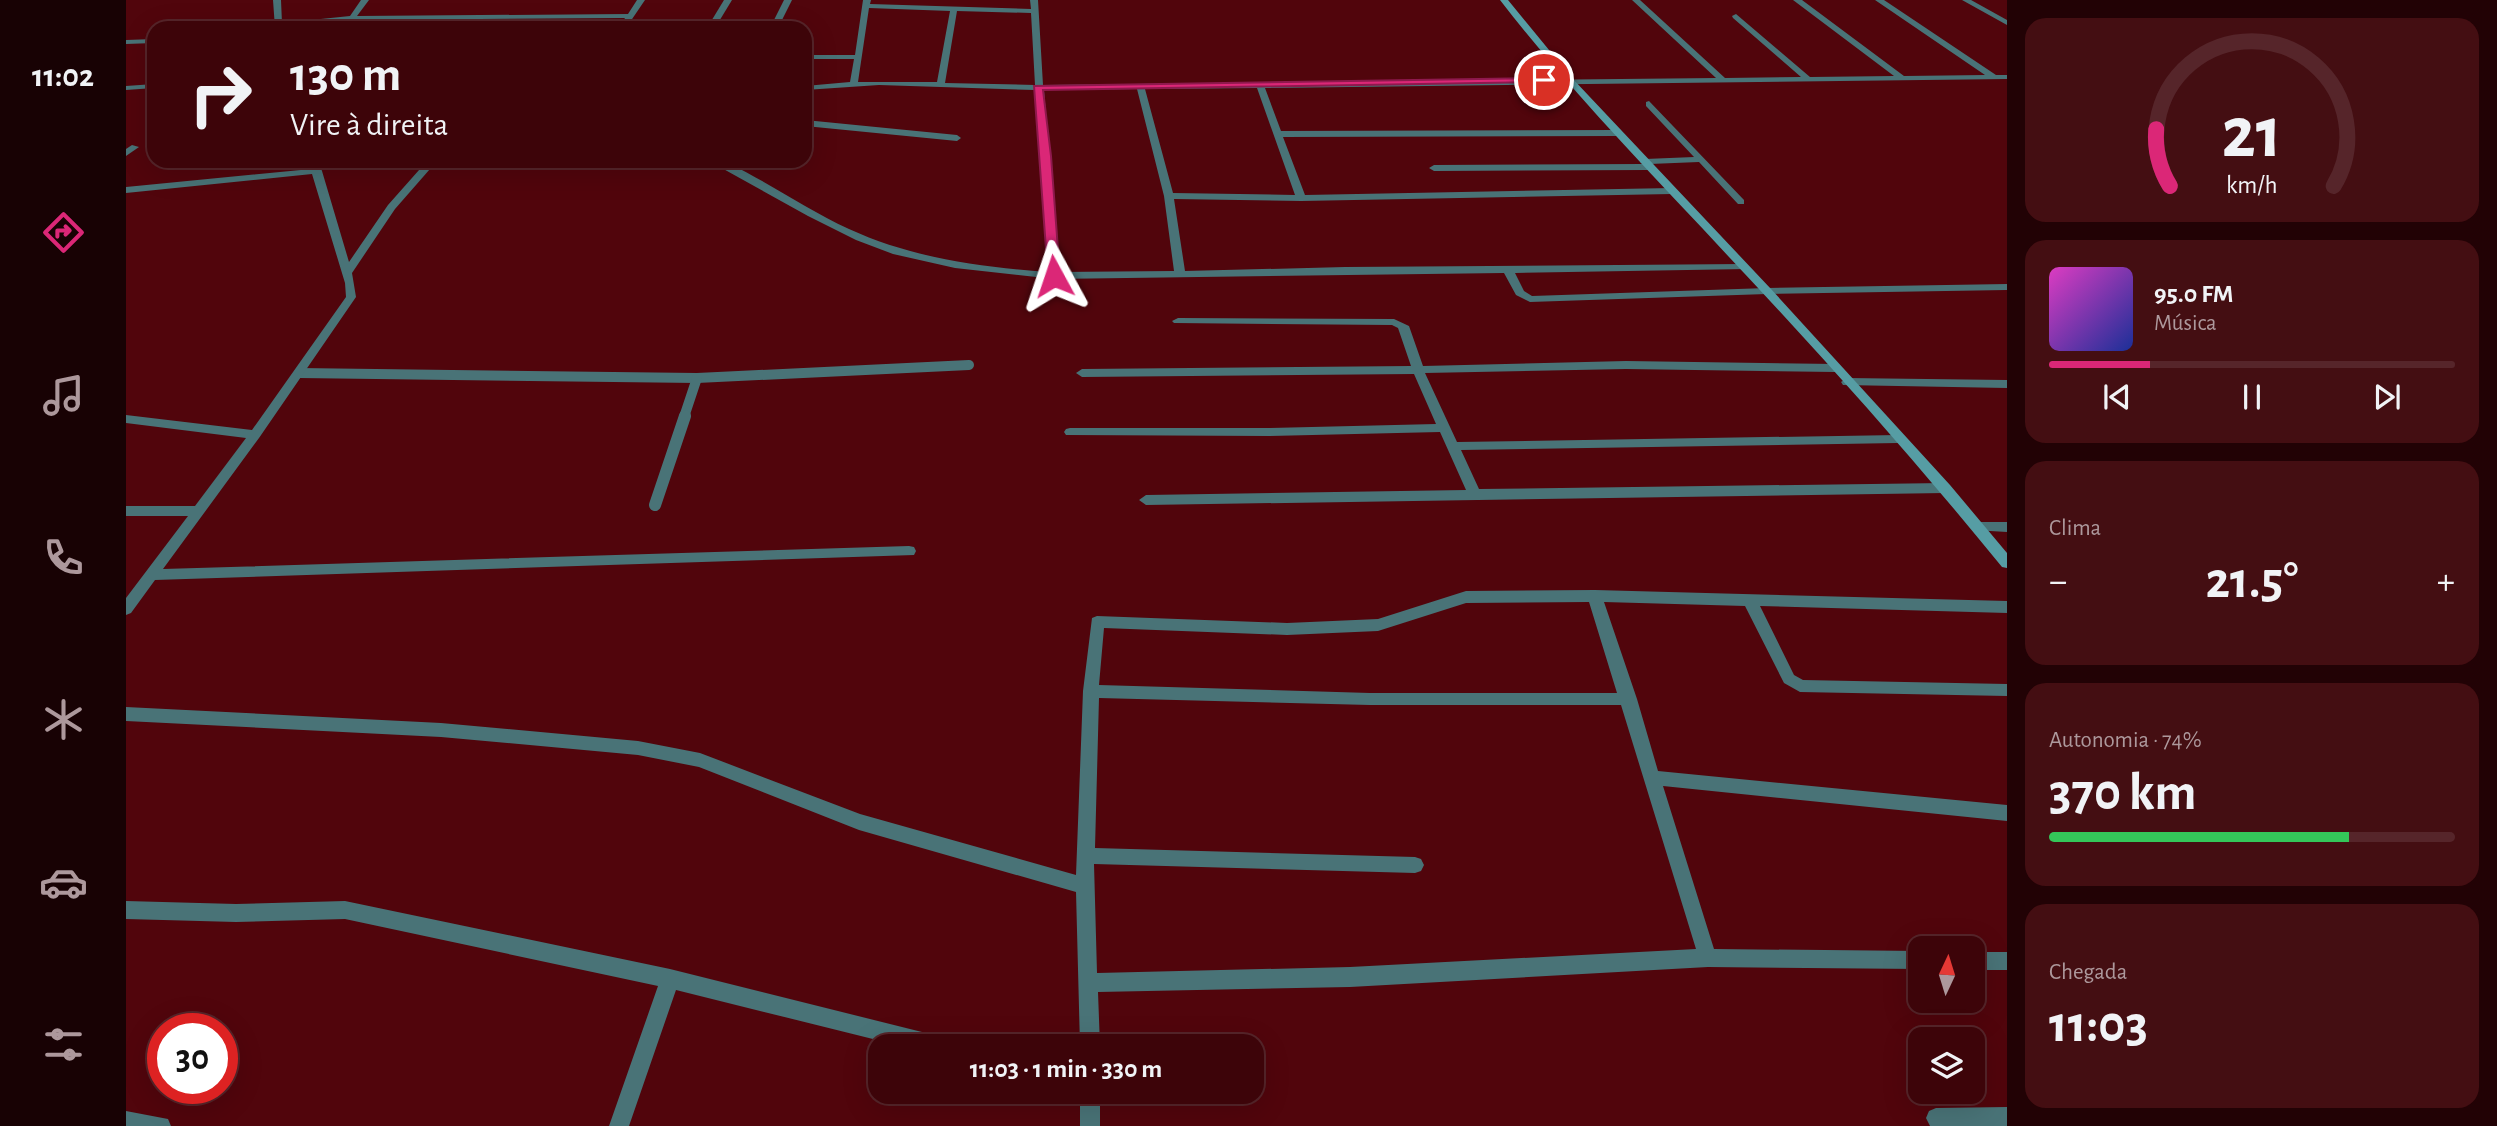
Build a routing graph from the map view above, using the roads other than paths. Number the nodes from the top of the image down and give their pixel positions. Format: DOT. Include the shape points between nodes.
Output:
graph roads {
  1 [pos="277,0"];
  2 [pos="365,0"];
  3 [pos="641,0"];
  4 [pos="729,0"];
  5 [pos="788,0"];
  6 [pos="1034,0"];
  7 [pos="1504,0"];
  8 [pos="1636,0"];
  9 [pos="1797,0"];
  10 [pos="1879,0"];
  11 [pos="1966,0"];
  12 [pos="866,3"];
  13 [pos="954,7"];
  14 [pos="1035,11"];
  15 [pos="629,16"];
  16 [pos="1736,16"];
  17 [pos="352,18"];
  18 [pos="279,21"];
  19 [pos="328,21"];
  20 [pos="626,21"];
  21 [pos="716,21"];
  22 [pos="778,21"];
  23 [pos="2007,23"];
  24 [pos="147,41"];
  25 [pos="126,42"];
  26 [pos="812,57"];
  27 [pos="857,57"];
  28 [pos="1994,77"];
  29 [pos="2007,77"];
  30 [pos="1807,78"];
  31 [pos="1902,78"];
  32 [pos="1721,79"];
  33 [pos="1569,80"];
  34 [pos="854,83"];
  35 [pos="941,84"];
  36 [pos="1260,85"];
  37 [pos="147,86"];
  38 [pos="1140,86"];
  39 [pos="126,88"];
  40 [pos="1038,88"];
  41 [pos="812,89"];
  42 [pos="1649,104"];
  43 [pos="812,123"];
  44 [pos="1617,132"];
  45 [pos="1276,134"];
  46 [pos="957,138"];
  47 [pos="1701,159"];
  48 [pos="1647,164"];
  49 [pos="299,168"];
  50 [pos="316,168"];
  51 [pos="426,168"];
  52 [pos="730,168"];
  53 [pos="1434,168"];
  54 [pos="126,190"];
  55 [pos="1672,191"];
  56 [pos="1168,196"];
  57 [pos="1301,198"];
  58 [pos="1741,202"];
  59 [pos="1743,267"];
  60 [pos="1508,271"];
  61 [pos="346,274"];
  62 [pos="1180,274"];
  63 [pos="1054,276"];
  64 [pos="2007,287"];
  65 [pos="1767,291"];
  66 [pos="1178,321"];
  67 [pos="969,365"];
  68 [pos="1835,368"];
  69 [pos="1418,370"];
  70 [pos="299,373"];
  71 [pos="1082,373"];
  72 [pos="697,378"];
  73 [pos="1847,382"];
  74 [pos="2007,384"];
  75 [pos="126,419"];
  76 [pos="1444,428"];
  77 [pos="1070,432"];
  78 [pos="255,435"];
  79 [pos="1898,439"];
  80 [pos="1452,446"];
  81 [pos="1945,488"];
  82 [pos="1474,493"];
  83 [pos="1146,500"];
  84 [pos="655,505"];
  85 [pos="126,511"];
  86 [pos="199,511"];
  87 [pos="1978,527"];
  88 [pos="2007,527"];
  89 [pos="909,551"];
  90 [pos="2007,563"];
  91 [pos="152,575"];
  92 [pos="1595,596"];
  93 [pos="1751,602"];
  94 [pos="2007,607"];
  95 [pos="126,609"];
  96 [pos="2007,690"];
  97 [pos="1091,691"];
  98 [pos="1629,699"];
  99 [pos="126,714"];
  100 [pos="1651,778"];
  101 [pos="2007,813"];
  102 [pos="1086,856"];
  103 [pos="1415,864"];
  104 [pos="1085,886"];
  105 [pos="126,910"];
  106 [pos="1708,958"];
  107 [pos="1908,960"];
  108 [pos="1985,961"];
  109 [pos="2007,961"];
  110 [pos="670,979"];
  111 [pos="1090,983"];
  112 [pos="890,1034"];
  113 [pos="1090,1034"];
  114 [pos="1090,1104"];
  115 [pos="2007,1117"];
  116 [pos="1936,1118"];
  117 [pos="126,1121"];
  118 [pos="161,1126"];
  119 [pos="619,1126"];
  120 [pos="1090,1126"];
  1 -- 18 [label="street"];
  2 -- 17 [label="street"];
  3 -- 15 [label="street"];
  4 -- 21 [label="street"];
  5 -- 22 [label="street"];
  6 -- 14 [label="street"];
  7 -- 33 [label="street"];
  8 -- 32 [label="street"];
  9 -- 31 [label="street"];
  10 -- 28 [label="street"];
  11 -- 23 [label="street"];
  12 -- 13 [label="street"];
  12 -- 27 [label="street"];
  13 -- 14 [label="street"];
  13 -- 35 [label="street"];
  14 -- 40 [label="street"];
  15 -- 17 [label="street"];
  15 -- 20 [label="street"];
  16 -- 30 [label="street"];
  17 -- 19 [label="street"];
  24 -- 25 [label="street"];
  26 -- 27 [label="street"];
  27 -- 34 [label="street"];
  28 -- 29 [label="street"];
  28 -- 31 [label="street"];
  30 -- 31 [label="street"];
  30 -- 32 [label="street"];
  32 -- 33 [label="street"];
  33 -- 36 [label="street"];
  33 -- 44 [label="street"];
  34 -- 35 [label="street"];
  34 -- 41 [label="street"];
  35 -- 40 [label="street"];
  36 -- 38 [label="street"];
  36 -- 45 [label="street"];
  37 -- 39 [label="street"];
  38 -- 40 [label="street"];
  38 -- 56 [label="street"];
  40 -- 63 [label="street"];
  42 -- 47 [label="street"];
  43 -- 46 [label="street"];
  44 -- 45 [label="street"];
  44 -- 48 [label="street"];
  45 -- 57 [label="street"];
  47 -- 48 [label="street"];
  47 -- 58 [label="street"];
  48 -- 53 [label="street"];
  48 -- 55 [label="street"];
  49 -- 54 [label="street"];
  50 -- 61 [label="street"];
  51 -- 61 [label="street" via="391,207"];
  52 -- 63 [label="street" via="812,214 907,255"];
  55 -- 57 [label="street"];
  55 -- 59 [label="street"];
  56 -- 57 [label="street"];
  56 -- 62 [label="street"];
  59 -- 60 [label="street"];
  59 -- 65 [label="street"];
  60 -- 62 [label="street"];
  60 -- 65 [label="street" via="1520,293 1530,299"];
  61 -- 70 [label="street" via="351,297"];
  62 -- 63 [label="street"];
  64 -- 65 [label="street"];
  65 -- 68 [label="street"];
  66 -- 69 [label="street" via="1394,321 1403,326"];
  67 -- 72 [label="lane"];
  68 -- 69 [label="street" via="1626,365"];
  68 -- 73 [label="street"];
  69 -- 71 [label="street"];
  69 -- 76 [label="street"];
  70 -- 72 [label="lane"];
  70 -- 78 [label="street"];
  72 -- 84 [label="lane"];
  73 -- 74 [label="street"];
  73 -- 79 [label="street"];
  75 -- 78 [label="street"];
  76 -- 77 [label="street"];
  76 -- 80 [label="street"];
  78 -- 86 [label="street"];
  79 -- 80 [label="street"];
  79 -- 81 [label="street"];
  80 -- 82 [label="street"];
  81 -- 82 [label="street"];
  81 -- 87 [label="street"];
  82 -- 83 [label="street"];
  85 -- 86 [label="street"];
  86 -- 91 [label="street"];
  87 -- 88 [label="street"];
  87 -- 90 [label="street"];
  89 -- 91 [label="street"];
  91 -- 95 [label="street"];
  92 -- 93 [label="street"];
  92 -- 97 [label="street" via="1466,597 1365,626 1287,629 1097,622"];
  92 -- 98 [label="street"];
  93 -- 94 [label="street"];
  93 -- 96 [label="street" via="1789,679 1800,686"];
  97 -- 98 [label="street" via="1370,699"];
  97 -- 102 [label="street"];
  98 -- 100 [label="street"];
  99 -- 104 [label="street" via="441,730 638,748 700,760 859,822"];
  100 -- 101 [label="street"];
  100 -- 106 [label="street"];
  102 -- 103 [label="street"];
  102 -- 104 [label="street"];
  104 -- 111 [label="street"];
  105 -- 110 [label="street" via="345,910"];
  106 -- 107 [label="street"];
  106 -- 111 [label="street" via="1350,977"];
  108 -- 109 [label="street"];
  110 -- 112 [label="street"];
  110 -- 119 [label="street"];
  111 -- 113 [label="street"];
  114 -- 120 [label="street"];
  115 -- 116 [label="street"];
  117 -- 118 [label="street"];
}
